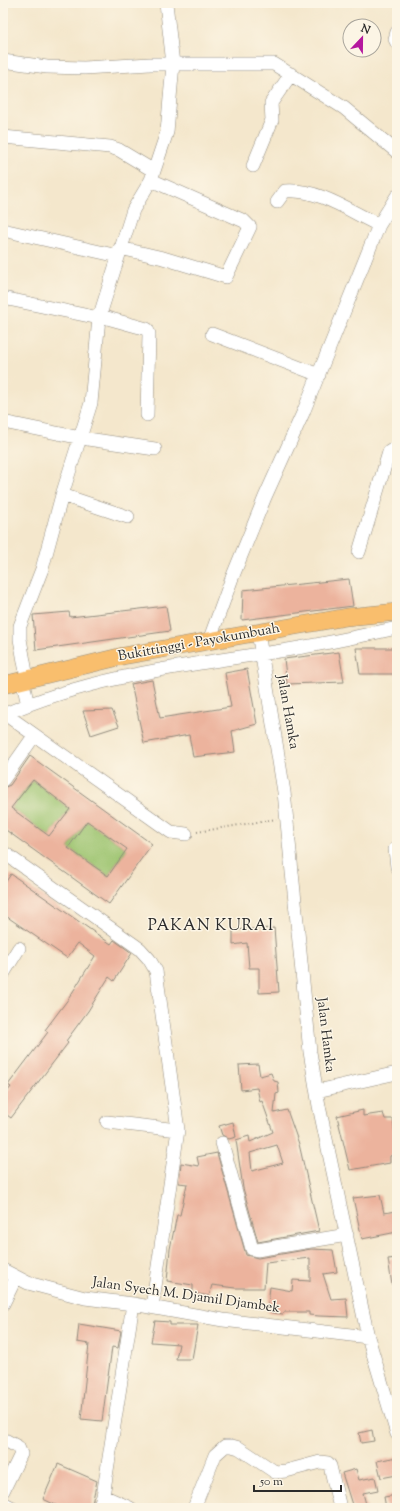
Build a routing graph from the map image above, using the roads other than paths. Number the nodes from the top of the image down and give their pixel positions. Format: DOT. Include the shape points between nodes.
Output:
graph roads {
  1 [pos="166,3"];
  2 [pos="397,32"];
  3 [pos="397,43"];
  4 [pos="3,61"];
  5 [pos="173,64"];
  6 [pos="291,74"];
  7 [pos="3,137"];
  8 [pos="397,152"];
  9 [pos="253,166"];
  10 [pos="153,175"];
  11 [pos="397,196"];
  12 [pos="277,202"];
  13 [pos="379,225"];
  14 [pos="3,230"];
  15 [pos="119,252"];
  16 [pos="3,298"];
  17 [pos="99,317"];
  18 [pos="212,334"];
  19 [pos="319,375"];
  20 [pos="147,415"];
  21 [pos="3,422"];
  22 [pos="82,438"];
  23 [pos="397,447"];
  24 [pos="155,449"];
  25 [pos="62,495"];
  26 [pos="128,517"];
  27 [pos="359,552"];
  28 [pos="397,612"];
  29 [pos="397,628"];
  30 [pos="258,632"];
  31 [pos="209,641"];
  32 [pos="261,654"];
  33 [pos="25,678"];
  34 [pos="3,685"];
  35 [pos="28,705"];
  36 [pos="4,714"];
  37 [pos="34,736"];
  38 [pos="3,780"];
  39 [pos="186,834"];
  40 [pos="395,849"];
  41 [pos="3,852"];
  42 [pos="397,866"];
  43 [pos="19,948"];
  44 [pos="3,974"];
  45 [pos="397,1073"];
  46 [pos="317,1091"];
  47 [pos="107,1122"];
  48 [pos="178,1130"];
  49 [pos="222,1143"];
  50 [pos="347,1235"];
  51 [pos="3,1270"];
  52 [pos="16,1277"];
  53 [pos="3,1304"];
  54 [pos="134,1304"];
  55 [pos="152,1307"];
  56 [pos="368,1337"];
  57 [pos="397,1434"];
  58 [pos="3,1439"];
  59 [pos="3,1491"];
  60 [pos="101,1502"];
  61 [pos="130,1508"];
  62 [pos="194,1508"];
  63 [pos="340,1508"];
  1 -- 5 [label="street"];
  2 -- 3 [label="street"];
  4 -- 5 [label="street" via="47,67 84,68"];
  5 -- 6 [label="street" via="266,63 279,66"];
  5 -- 10 [label="street" via="168,124"];
  6 -- 8 [label="street" via="344,108"];
  6 -- 9 [label="street" via="271,103 272,120"];
  7 -- 10 [label="street" via="110,147 119,150"];
  10 -- 15 [label="street" via="133,210"];
  10 -- 15 [label="street" via="244,221 250,227 246,238 240,245 226,277 163,258"];
  11 -- 13 [label="street"];
  12 -- 13 [label="street" via="285,191 293,191 323,198"];
  13 -- 19 [label="street"];
  14 -- 15 [label="street"];
  15 -- 17 [label="street"];
  16 -- 17 [label="street"];
  17 -- 20 [label="street" via="147,329"];
  17 -- 22 [label="street" via="93,396"];
  18 -- 19 [label="street"];
  19 -- 31 [label="street" via="249,536"];
  21 -- 22 [label="street"];
  22 -- 24 [label="street"];
  22 -- 25 [label="street"];
  23 -- 27 [label="street" via="389,452"];
  25 -- 26 [label="street"];
  25 -- 33 [label="street" via="42,569 20,626"];
  28 -- 30 [label="main road, Bukittinggi - Payokumbuah" via="347,617"];
  29 -- 32 [label="street"];
  30 -- 31 [label="main road, Bukittinggi - Payokumbuah"];
  30 -- 32 [label="street, Jalan Hamka"];
  31 -- 33 [label="main road, Bukittinggi - Payokumbuah" via="123,656"];
  32 -- 35 [label="street" via="164,669 98,683 46,697"];
  32 -- 46 [label="street, Jalan Hamka" via="287,818 310,1052"];
  33 -- 34 [label="main road, Bukittinggi - Payokumbuah"];
  33 -- 35 [label="street"];
  35 -- 36 [label="street"];
  36 -- 37 [label="street"];
  37 -- 38 [label="street"];
  37 -- 39 [label="street" via="171,832"];
  40 -- 42 [label="street"];
  41 -- 48 [label="street" via="140,949 149,959 156,971"];
  43 -- 44 [label="street"];
  45 -- 46 [label="street"];
  46 -- 50 [label="street, Jalan Hamka"];
  47 -- 48 [label="street"];
  48 -- 55 [label="street"];
  49 -- 50 [label="street" via="252,1249"];
  50 -- 56 [label="street, Jalan Hamka"];
  51 -- 52 [label="street, Jalan Syech M. Djamil Djambek"];
  52 -- 53 [label="street"];
  52 -- 54 [label="street, Jalan Syech M. Djamil Djambek" via="28,1283 85,1298"];
  54 -- 55 [label="street, Jalan Syech M. Djamil Djambek"];
  54 -- 60 [label="street"];
  55 -- 56 [label="street, Jalan Syech M. Djamil Djambek" via="222,1320"];
  56 -- 57 [label="street, Jalan Hamka"];
  58 -- 59 [label="street" via="18,1447 21,1454"];
  60 -- 61 [label="street"];
  62 -- 63 [label="street" via="215,1455 225,1446 232,1446 275,1472 286,1472 328,1462"];
}
